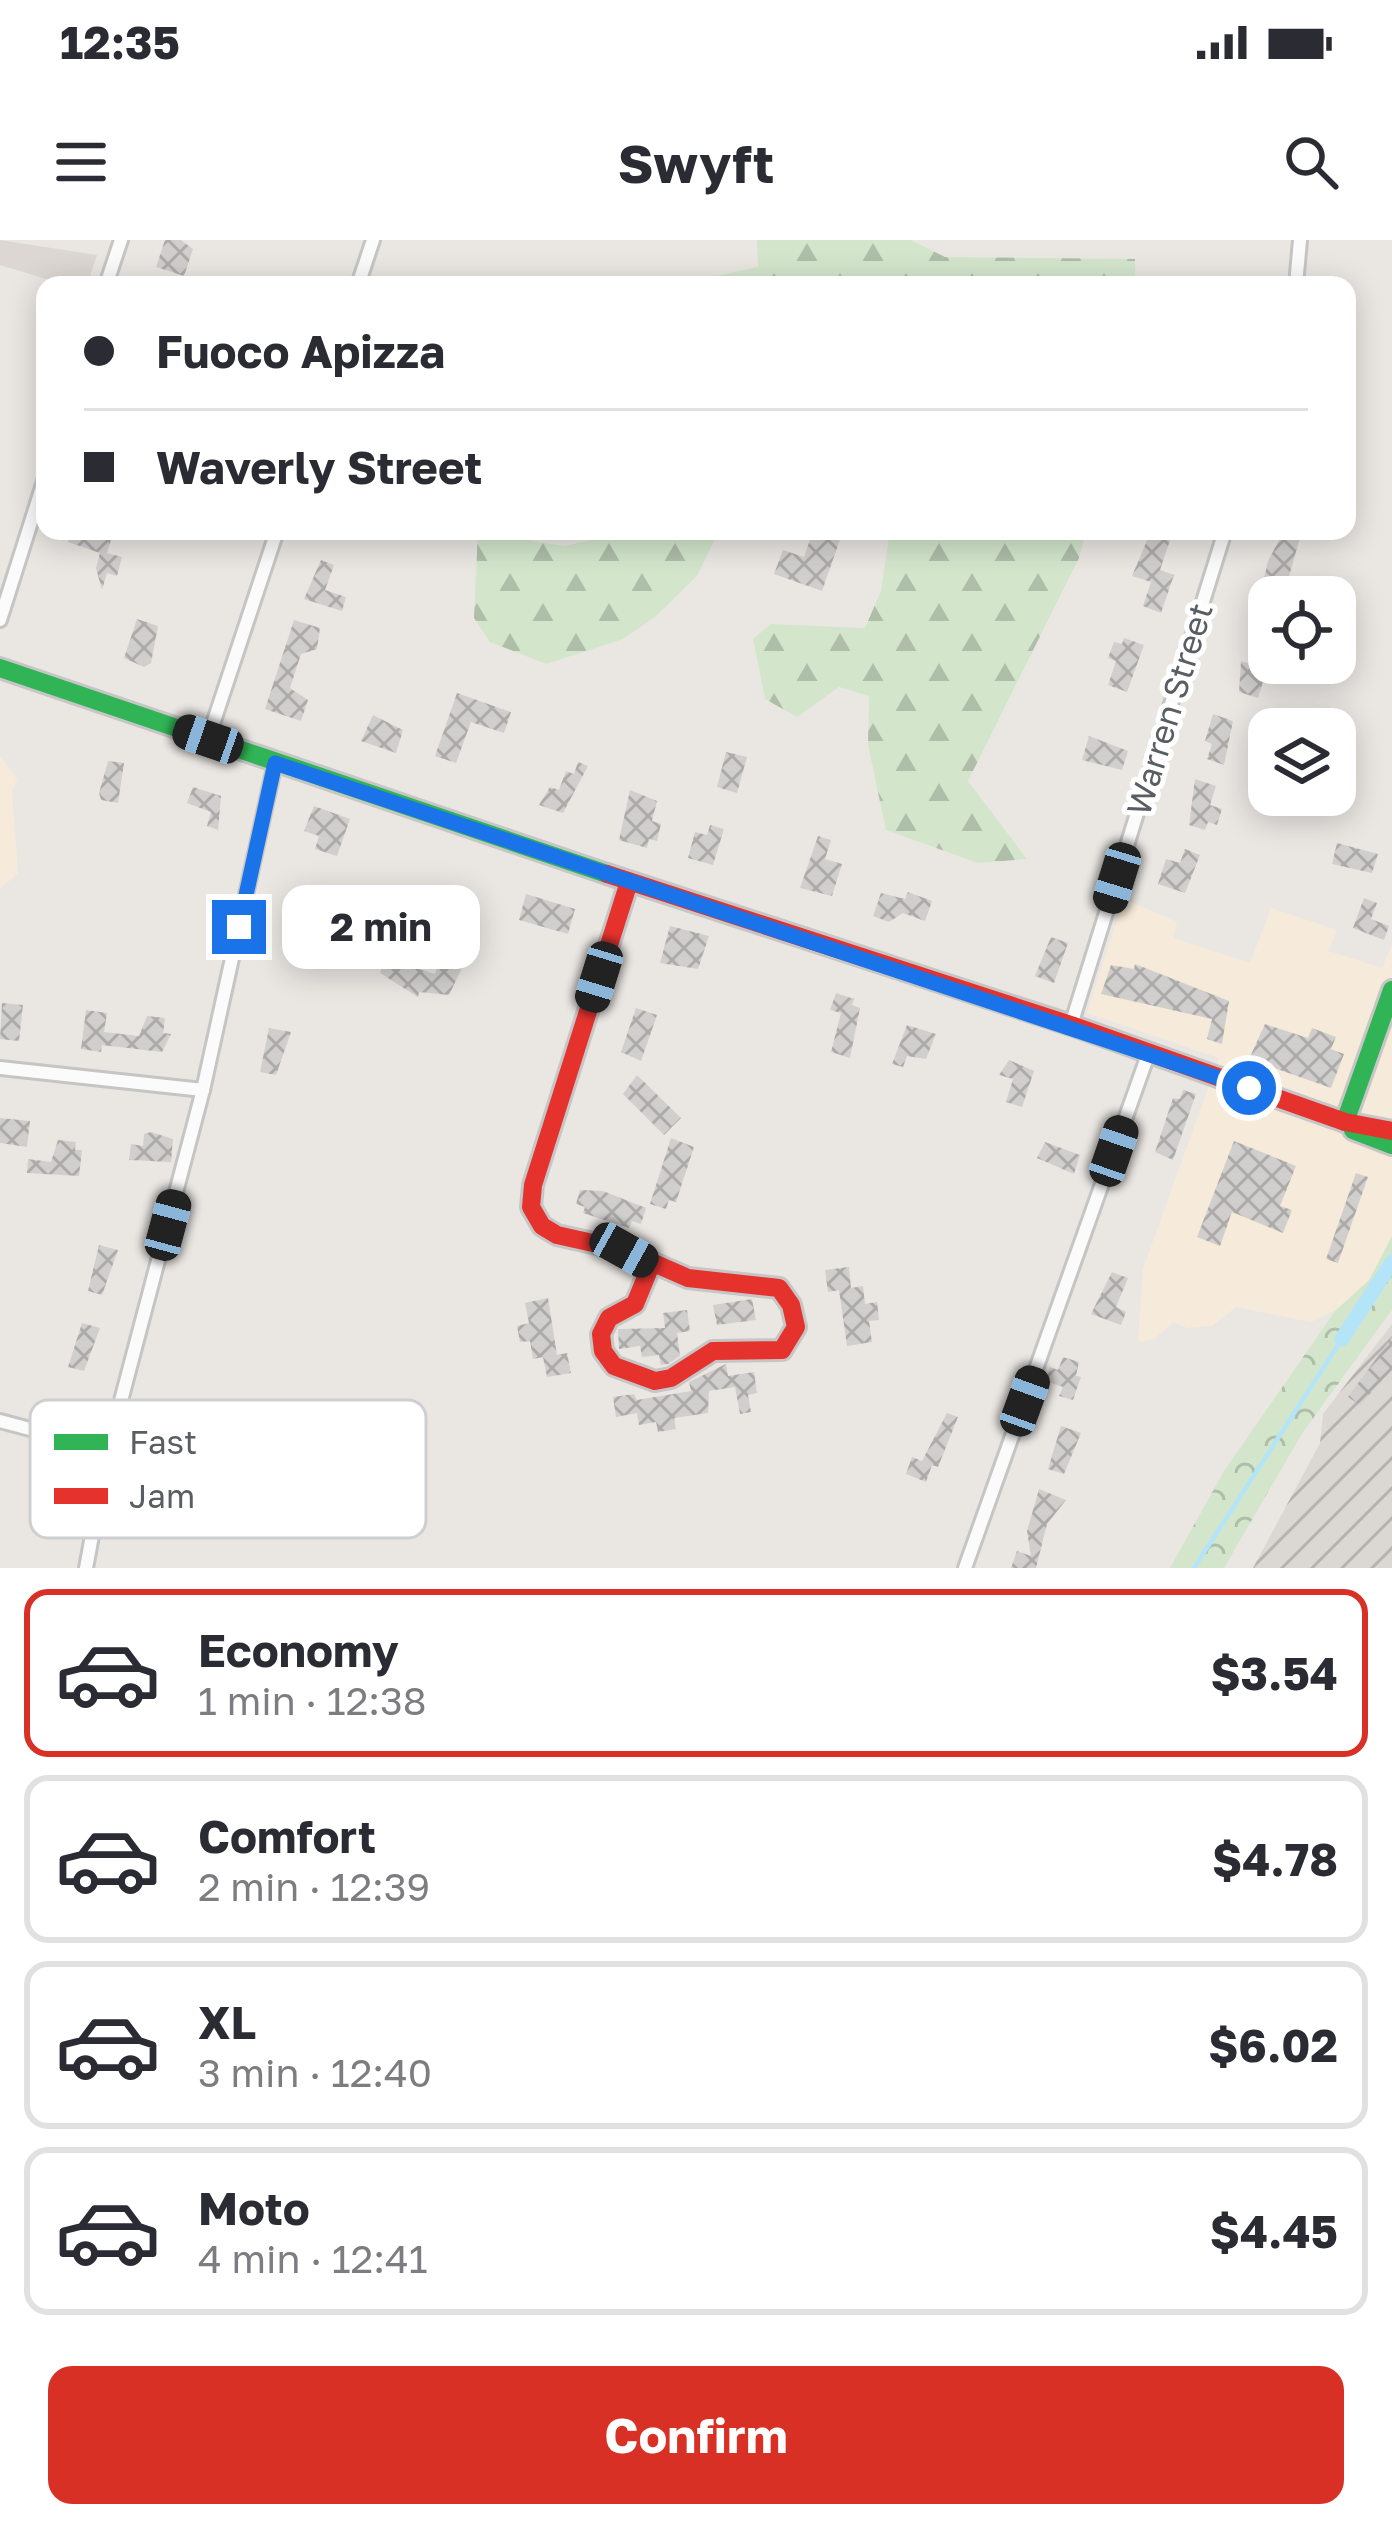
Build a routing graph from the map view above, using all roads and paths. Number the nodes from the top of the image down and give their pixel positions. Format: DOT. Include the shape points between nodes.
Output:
graph roads {
  1 [pos="121,240"];
  2 [pos="373,240"];
  3 [pos="1300,240"];
  4 [pos="109,276"];
  5 [pos="361,276"];
  6 [pos="1297,276"];
  7 [pos="36,506"];
  8 [pos="274,540"];
  9 [pos="1222,540"];
  10 [pos="0,620"];
  11 [pos="0,668"];
  12 [pos="208,739"];
  13 [pos="275,763"];
  14 [pos="629,882"];
  15 [pos="1392,990"];
  16 [pos="1071,1025"];
  17 [pos="1149,1052"];
  18 [pos="0,1068"];
  19 [pos="203,1090"];
  20 [pos="1345,1122"];
  21 [pos="1392,1131"];
  22 [pos="1392,1145"];
  23 [pos="651,1265"];
  24 [pos="121,1400"];
  25 [pos="0,1421"];
  26 [pos="30,1429"];
  27 [pos="92,1538"];
  28 [pos="86,1568"];
  29 [pos="965,1568"];
  1 -- 4 [label="street"];
  2 -- 5 [label="street"];
  3 -- 6 [label="street"];
  7 -- 10 [label="street"];
  8 -- 12 [label="street"];
  9 -- 16 [label="street, Warren Street"];
  11 -- 12 [label="main road"];
  12 -- 13 [label="main road"];
  13 -- 14 [label="main road"];
  13 -- 19 [label="street"];
  14 -- 16 [label="main road"];
  14 -- 23 [label="main road" via="531,1207 557,1235 624,1250"];
  15 -- 20 [label="main road"];
  16 -- 17 [label="main road"];
  17 -- 20 [label="main road"];
  17 -- 29 [label="street"];
  18 -- 19 [label="street"];
  19 -- 24 [label="street"];
  20 -- 21 [label="main road"];
  20 -- 22 [label="main road"];
  23 -- 23 [label="main road" via="688,1278 778,1288 796,1327 782,1350 713,1351 671,1378 639,1379 614,1366 602,1334 609,1318 634,1304"];
  25 -- 26 [label="street"];
  27 -- 28 [label="street"];
}
